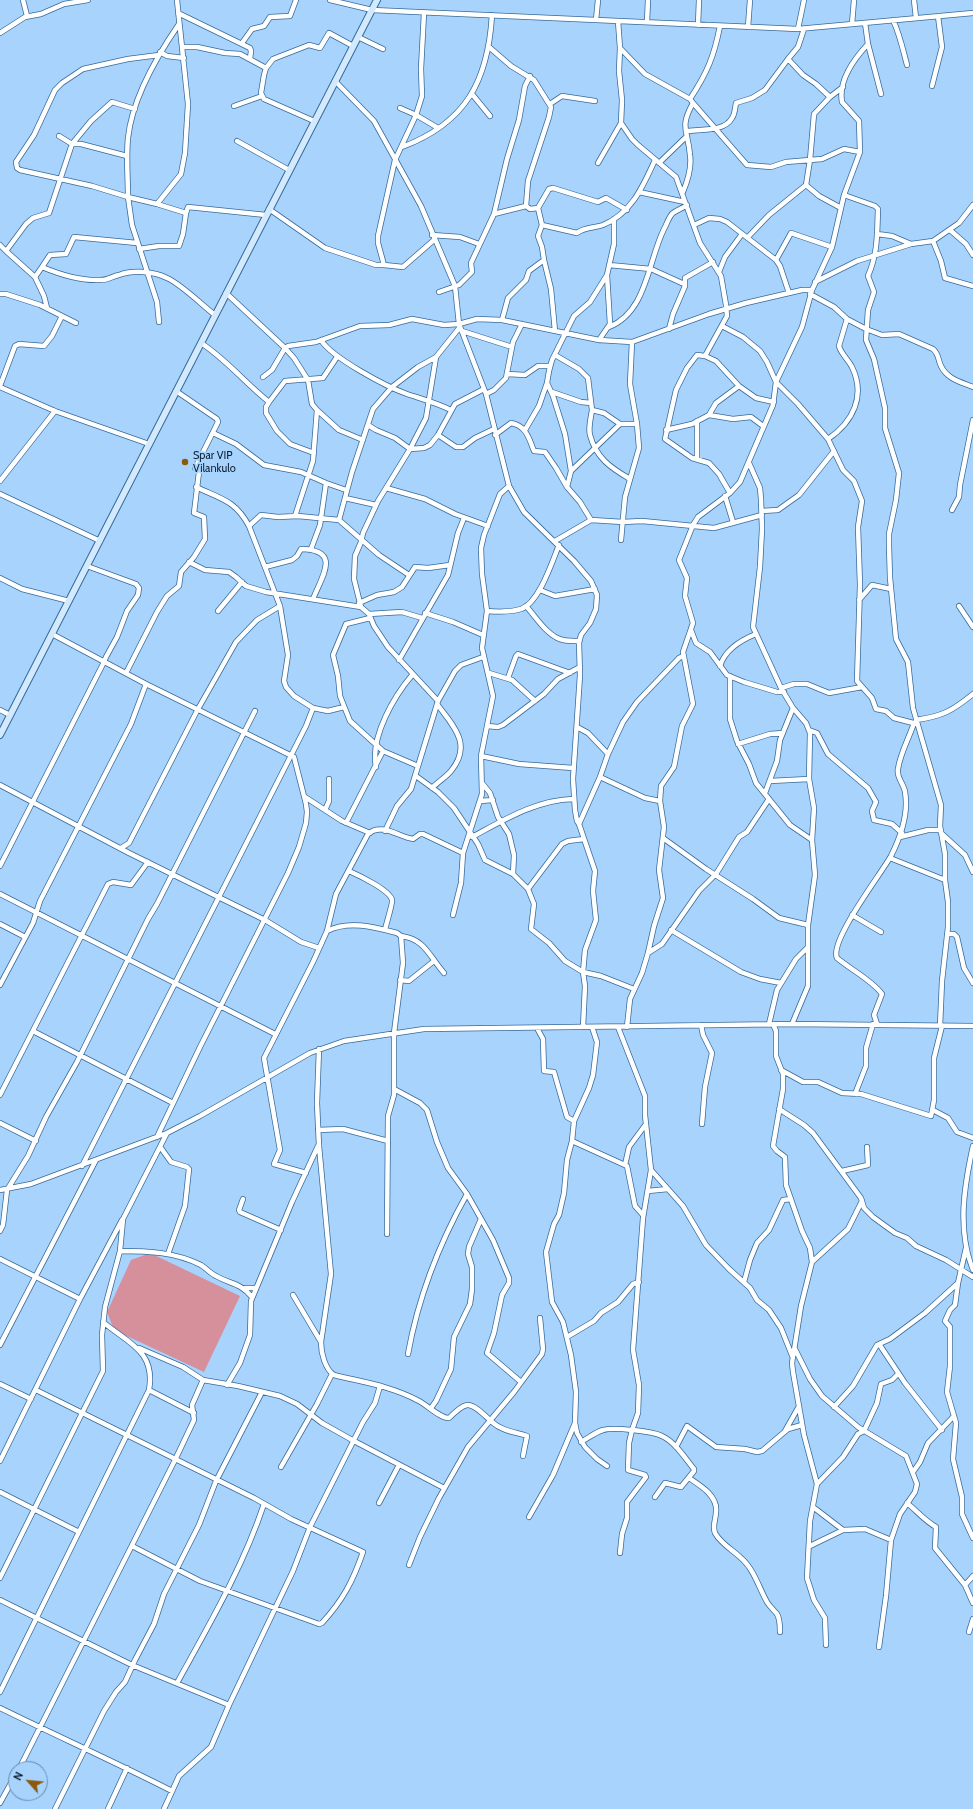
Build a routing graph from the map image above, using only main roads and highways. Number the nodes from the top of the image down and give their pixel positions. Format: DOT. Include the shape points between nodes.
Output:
graph roads {
  1 [pos="377,0"];
  2 [pos="0,735"];
  1 -- 2 [label="main road"];
}
